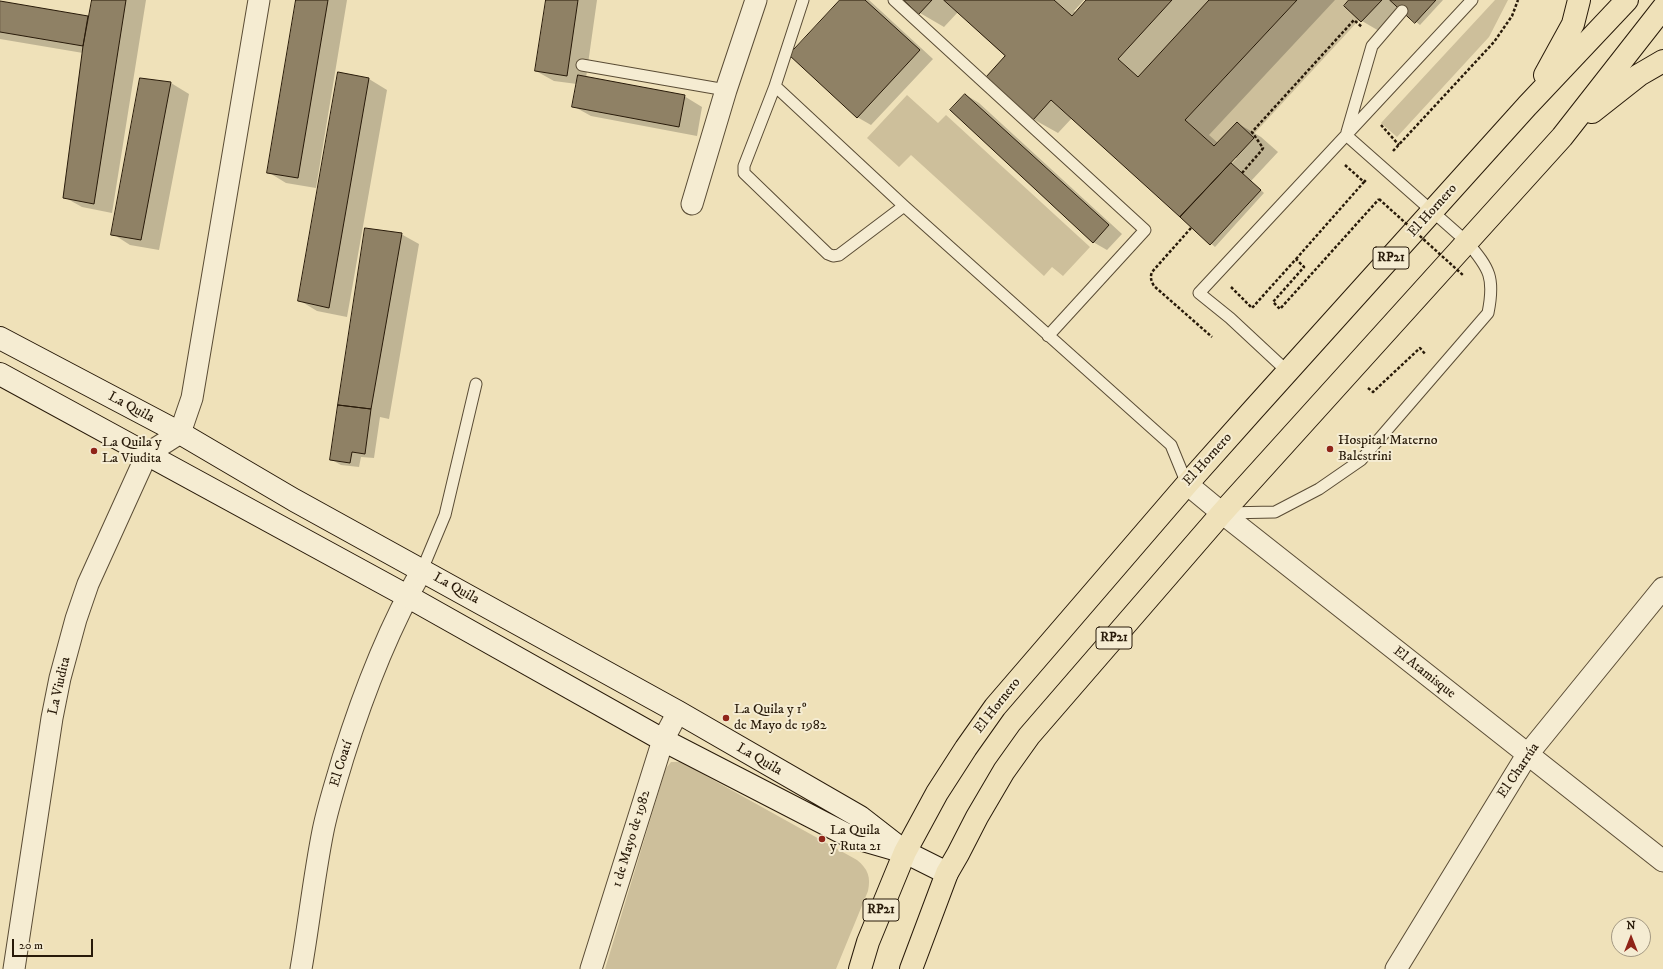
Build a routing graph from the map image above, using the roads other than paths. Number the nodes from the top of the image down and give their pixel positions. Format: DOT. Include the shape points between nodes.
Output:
graph roads {
  1 [pos="259,0"];
  2 [pos="756,0"];
  3 [pos="803,0"];
  4 [pos="894,0"];
  5 [pos="1472,0"];
  6 [pos="1579,0"];
  7 [pos="1628,0"];
  8 [pos="1663,8"];
  9 [pos="1402,12"];
  10 [pos="1663,61"];
  11 [pos="582,65"];
  12 [pos="775,86"];
  13 [pos="726,90"];
  14 [pos="1527,106"];
  15 [pos="1346,135"];
  16 [pos="1562,137"];
  17 [pos="692,204"];
  18 [pos="904,206"];
  19 [pos="1433,211"];
  20 [pos="1467,242"];
  21 [pos="1048,336"];
  22 [pos="0,338"];
  23 [pos="1288,372"];
  24 [pos="0,374"];
  25 [pos="476,384"];
  26 [pos="180,433"];
  27 [pos="147,454"];
  28 [pos="1187,484"];
  29 [pos="1222,513"];
  30 [pos="422,570"];
  31 [pos="1663,588"];
  32 [pos="407,596"];
  33 [pos="678,712"];
  34 [pos="663,740"];
  35 [pos="1527,755"];
  36 [pos="905,852"];
  37 [pos="1663,861"];
  38 [pos="946,873"];
  39 [pos="14,969"];
  40 [pos="301,969"];
  41 [pos="591,969"];
  42 [pos="860,969"];
  43 [pos="911,969"];
  44 [pos="1396,969"];
  1 -- 26 [label="street" via="192,398"];
  2 -- 13 [label="street"];
  3 -- 12 [label="lane"];
  4 -- 21 [label="lane" via="1145,230"];
  5 -- 15 [label="lane"];
  6 -- 14 [label="main road" via="1573,24"];
  7 -- 14 [label="main road, El Hornero / RP21"];
  8 -- 16 [label="main road, RP21"];
  9 -- 15 [label="lane" via="1372,46"];
  10 -- 16 [label="main road" via="1639,75"];
  11 -- 13 [label="lane"];
  12 -- 18 [label="lane"];
  12 -- 18 [label="lane" via="744,166 744,173 828,254 839,255"];
  13 -- 17 [label="street"];
  14 -- 19 [label="main road, El Hornero / RP21"];
  15 -- 19 [label="lane"];
  15 -- 23 [label="lane" via="1199,293"];
  16 -- 20 [label="main road, RP21"];
  18 -- 21 [label="lane"];
  19 -- 20 [label="lane"];
  19 -- 23 [label="main road, El Hornero / RP21"];
  20 -- 29 [label="main road, RP21"];
  20 -- 29 [label="lane" via="1481,258 1490,274 1492,293 1488,313 1362,460 1319,489 1275,512"];
  21 -- 28 [label="lane" via="1171,445"];
  22 -- 26 [label="main road, La Quila"];
  23 -- 28 [label="main road, El Hornero / RP21"];
  24 -- 27 [label="main road, La Quila"];
  25 -- 30 [label="lane" via="445,515"];
  26 -- 27 [label="street"];
  26 -- 30 [label="main road, La Quila" via="294,500"];
  27 -- 32 [label="main road, La Quila"];
  27 -- 39 [label="street, La Viudita" via="88,584 60,678"];
  28 -- 29 [label="street, El Atamisque"];
  28 -- 36 [label="main road, El Hornero / RP21" via="995,707 937,793"];
  29 -- 35 [label="street, El Atamisque"];
  29 -- 38 [label="main road, RP21" via="1029,736 1004,771"];
  30 -- 32 [label="street, El Coatí"];
  30 -- 33 [label="main road, La Quila"];
  31 -- 35 [label="street, El Charrúa"];
  32 -- 34 [label="main road, La Quila"];
  32 -- 40 [label="street, El Coatí" via="371,679 329,802"];
  33 -- 34 [label="street, 1 de Mayo de 1982"];
  33 -- 36 [label="main road, La Quila" via="860,817"];
  34 -- 36 [label="main road, La Quila" via="849,836"];
  34 -- 41 [label="street, 1 de Mayo de 1982"];
  35 -- 37 [label="street, El Atamisque"];
  35 -- 44 [label="street, El Charrúa"];
  36 -- 38 [label="main road, La Quila"];
  36 -- 42 [label="main road, El Hornero / RP21" via="868,942"];
  38 -- 43 [label="main road, RP21"];
}
